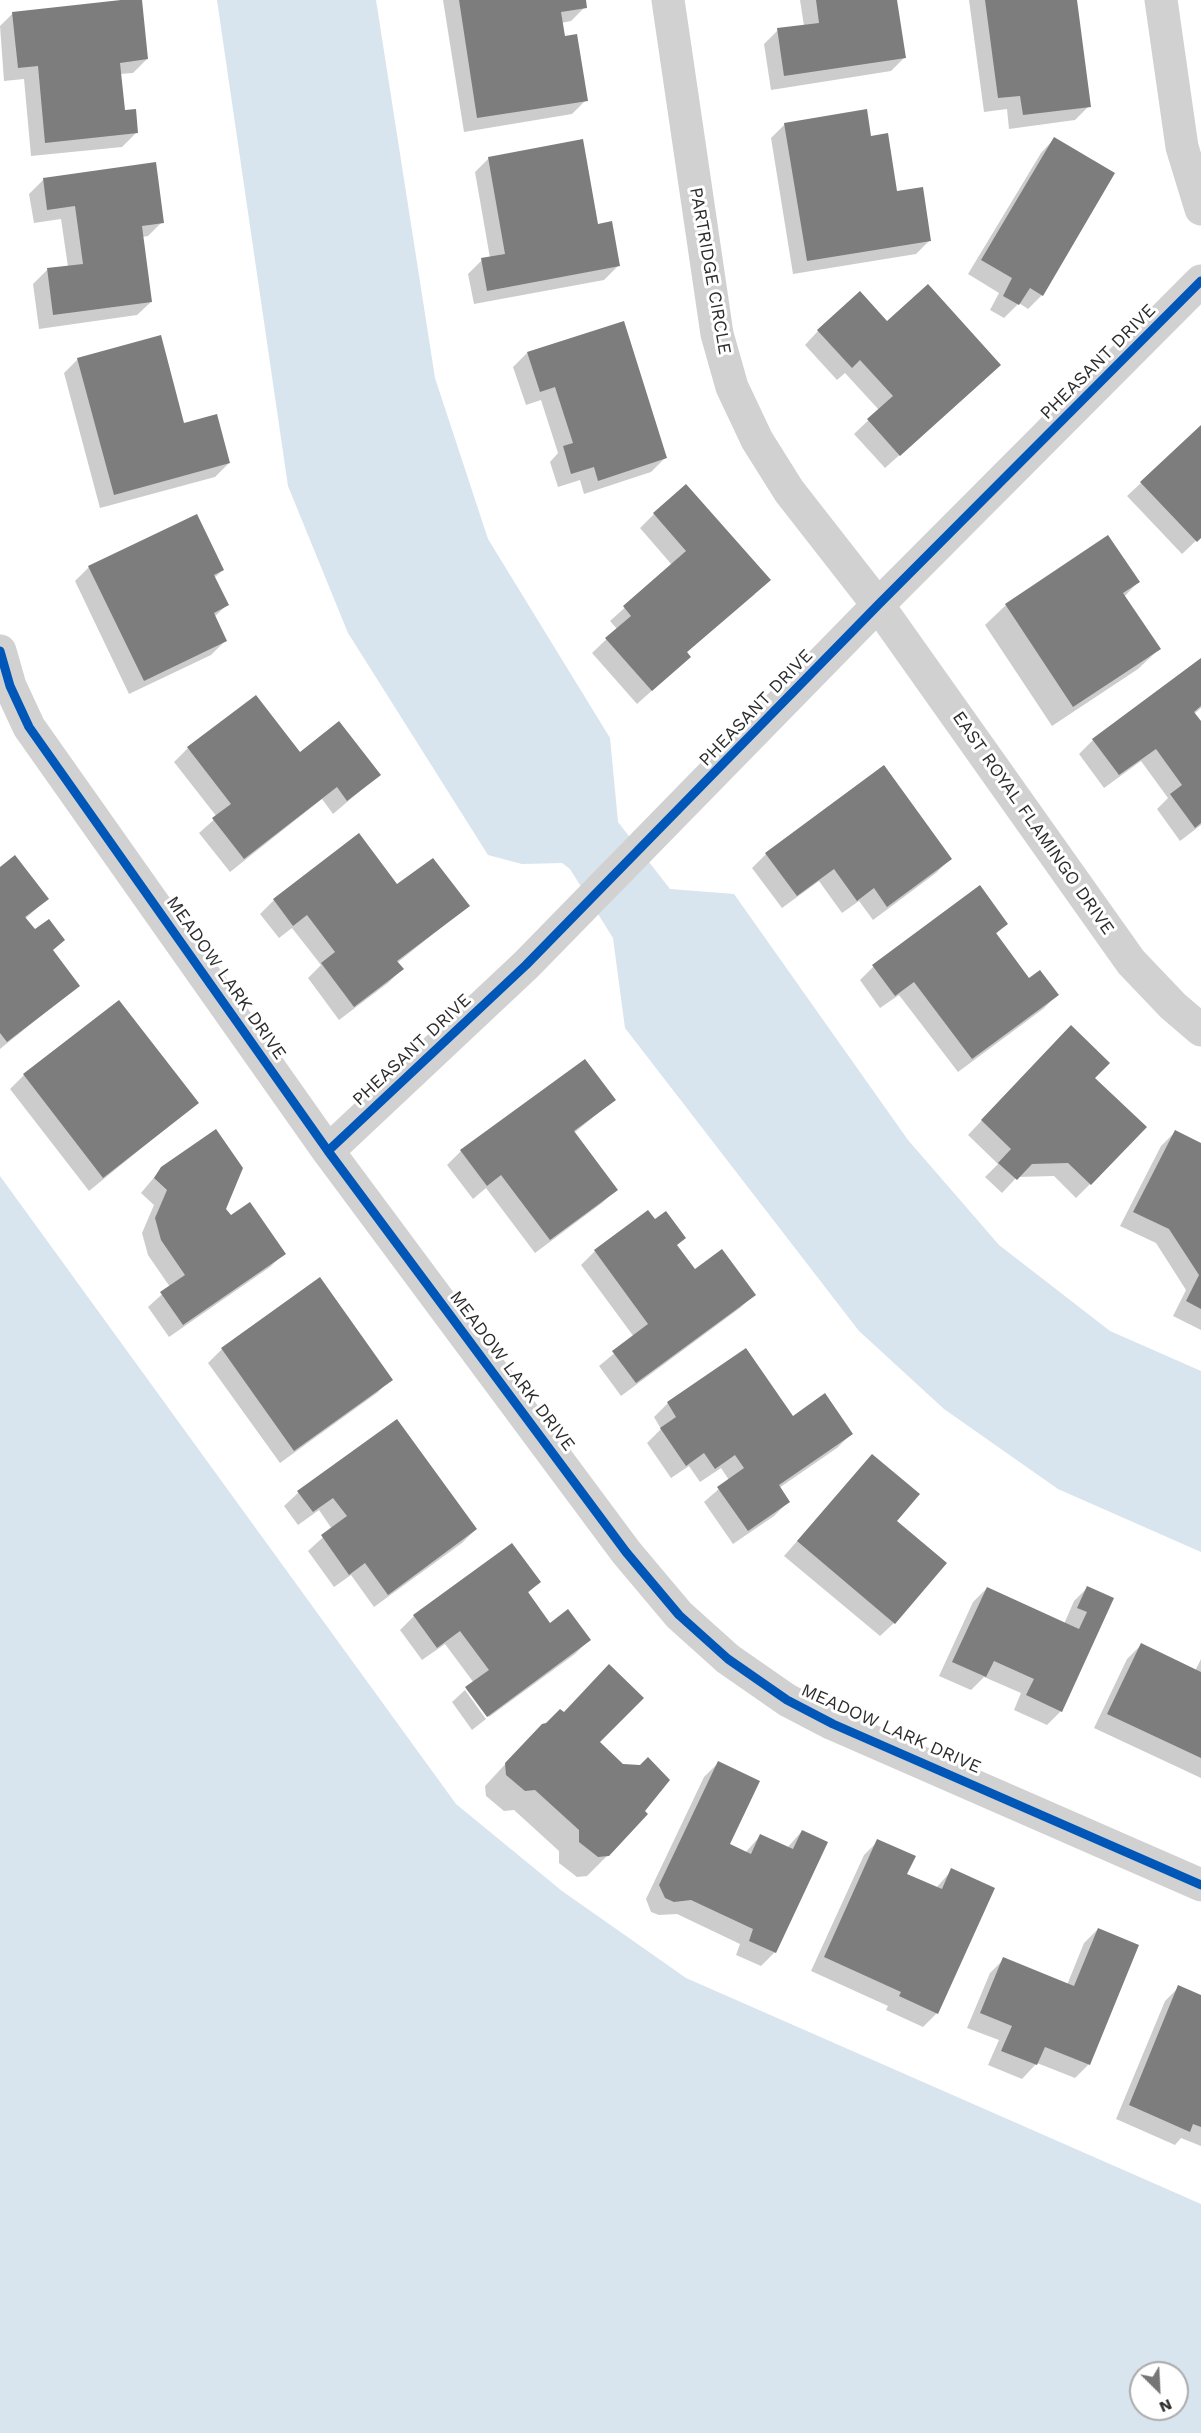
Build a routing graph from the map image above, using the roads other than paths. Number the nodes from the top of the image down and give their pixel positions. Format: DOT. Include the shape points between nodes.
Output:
graph roads {
  1 [pos="668,0"];
  2 [pos="1161,0"];
  3 [pos="1201,209"];
  4 [pos="1201,281"];
  5 [pos="878,605"];
  6 [pos="0,651"];
  7 [pos="1201,1030"];
  8 [pos="327,1151"];
  9 [pos="1201,1885"];
  1 -- 5 [label="street, PARTRIDGE CIRCLE" via="717,334 732,387 757,440 789,491"];
  2 -- 3 [label="street" via="1182,147"];
  4 -- 5 [label="street, PHEASANT DRIVE"];
  5 -- 7 [label="street, EAST ROYAL FLAMINGO DRIVE" via="1131,962"];
  5 -- 8 [label="street, PHEASANT DRIVE" via="526,965"];
  6 -- 8 [label="street, MEADOW LARK DRIVE" via="28,727"];
  8 -- 9 [label="street, MEADOW LARK DRIVE" via="626,1552 679,1615 728,1659 787,1700 833,1724"];
}
